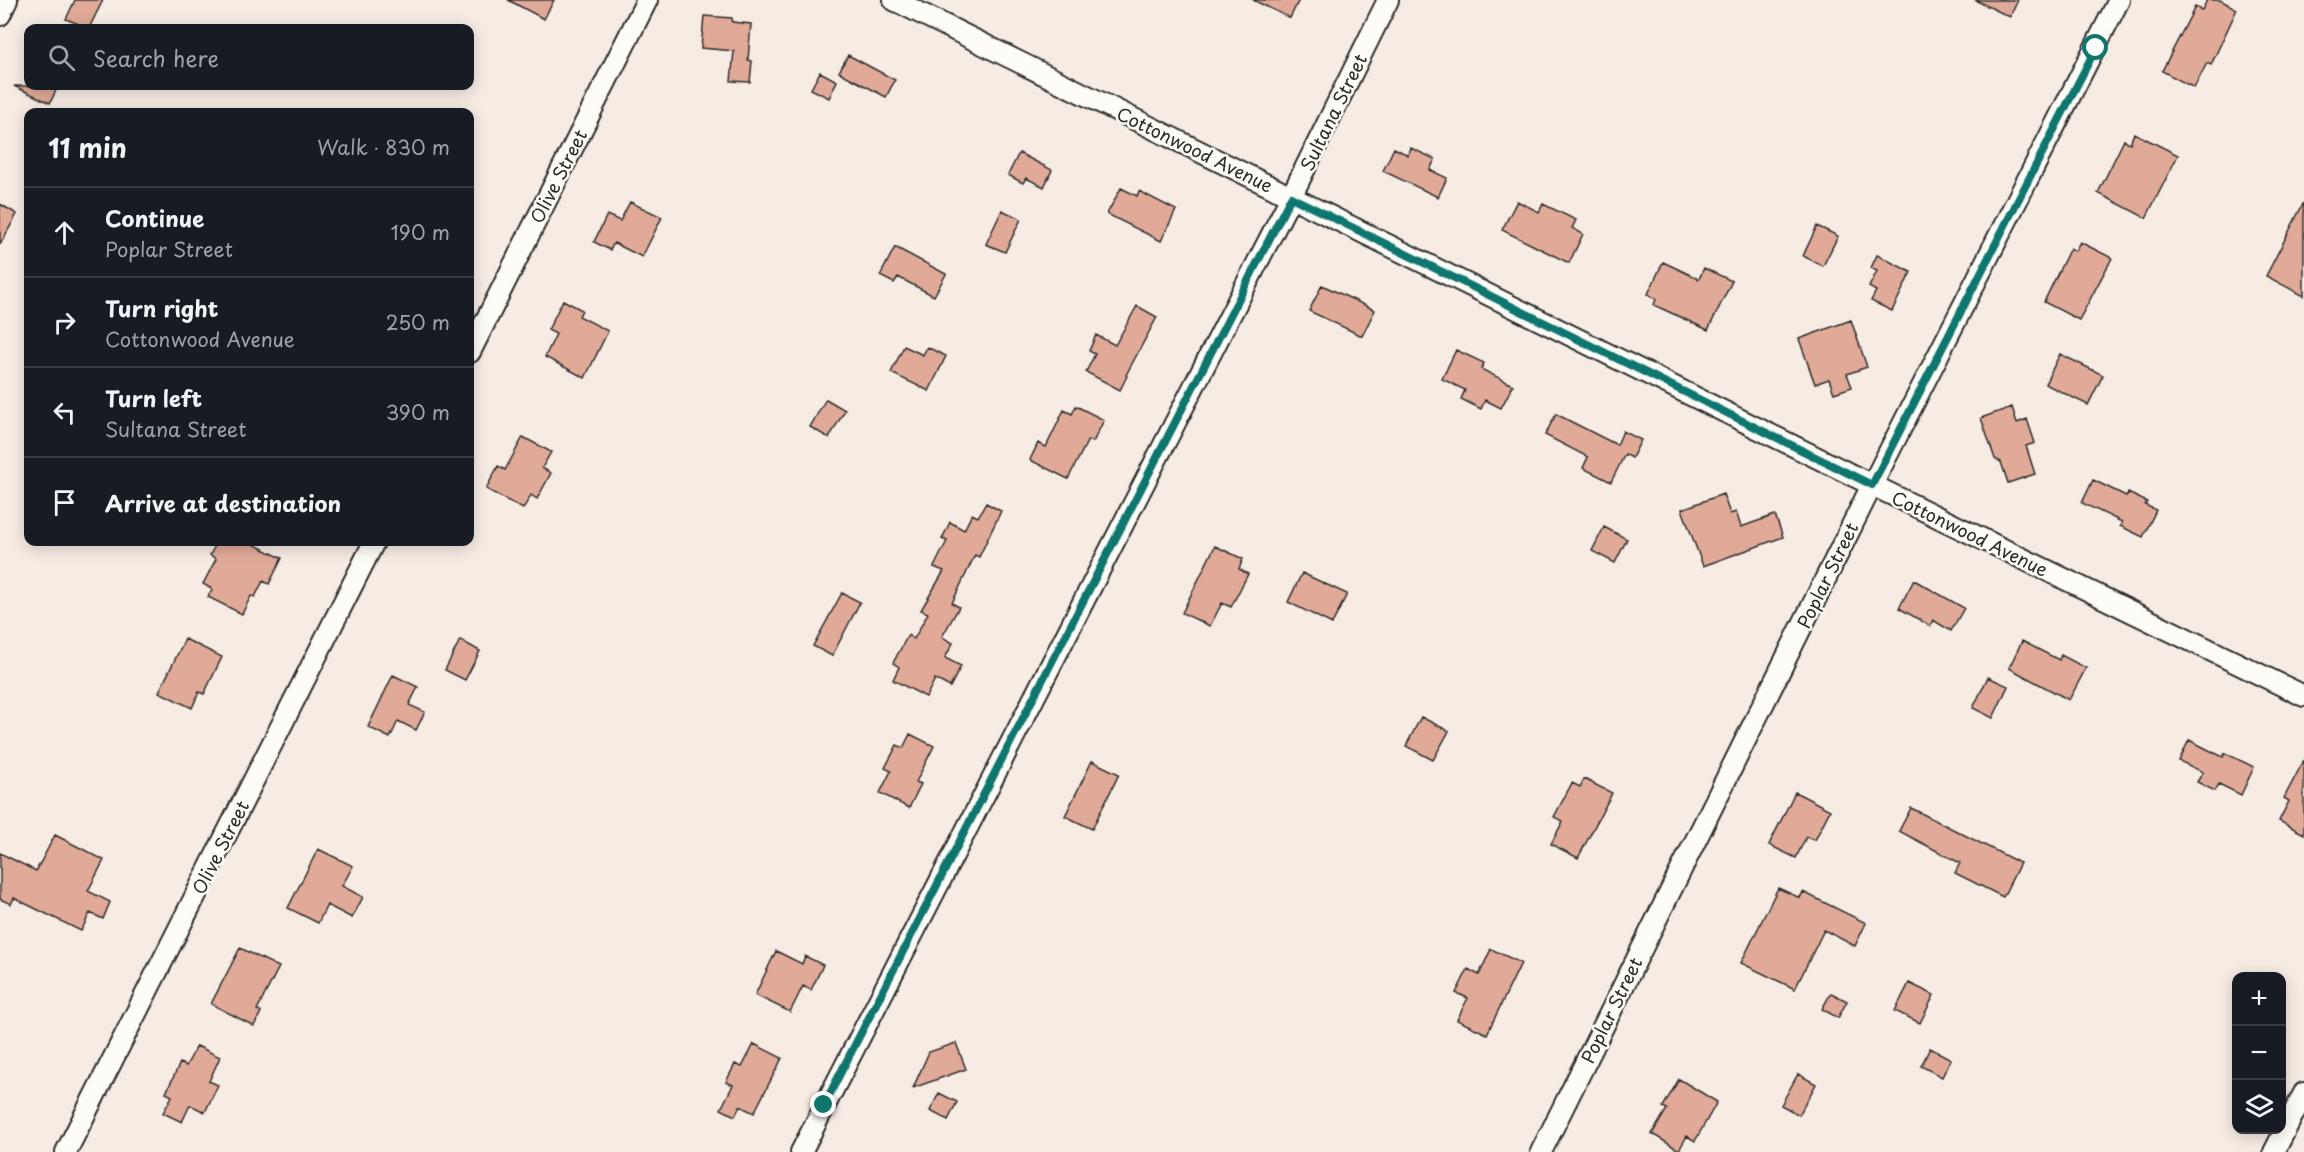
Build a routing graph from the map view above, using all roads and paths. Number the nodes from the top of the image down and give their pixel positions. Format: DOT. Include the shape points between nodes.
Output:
graph roads {
  1 [pos="7,0"];
  2 [pos="647,0"];
  3 [pos="894,0"];
  4 [pos="1388,0"];
  5 [pos="2120,0"];
  6 [pos="0,15"];
  7 [pos="1291,197"];
  8 [pos="474,344"];
  9 [pos="1872,485"];
  10 [pos="372,546"];
  11 [pos="2304,696"];
  12 [pos="2304,1093"];
  13 [pos="66,1152"];
  14 [pos="801,1152"];
  15 [pos="1541,1152"];
  16 [pos="2274,1152"];
  1 -- 6 [label="street"];
  2 -- 8 [label="street, Olive Street"];
  3 -- 7 [label="street, Cottonwood Avenue"];
  4 -- 7 [label="street, Sultana Street"];
  5 -- 9 [label="street, Poplar Street"];
  7 -- 9 [label="street, Cottonwood Avenue"];
  7 -- 14 [label="street, Sultana Street"];
  9 -- 11 [label="street, Cottonwood Avenue"];
  9 -- 15 [label="street, Poplar Street"];
  10 -- 13 [label="street, Olive Street"];
  12 -- 16 [label="street"];
}
